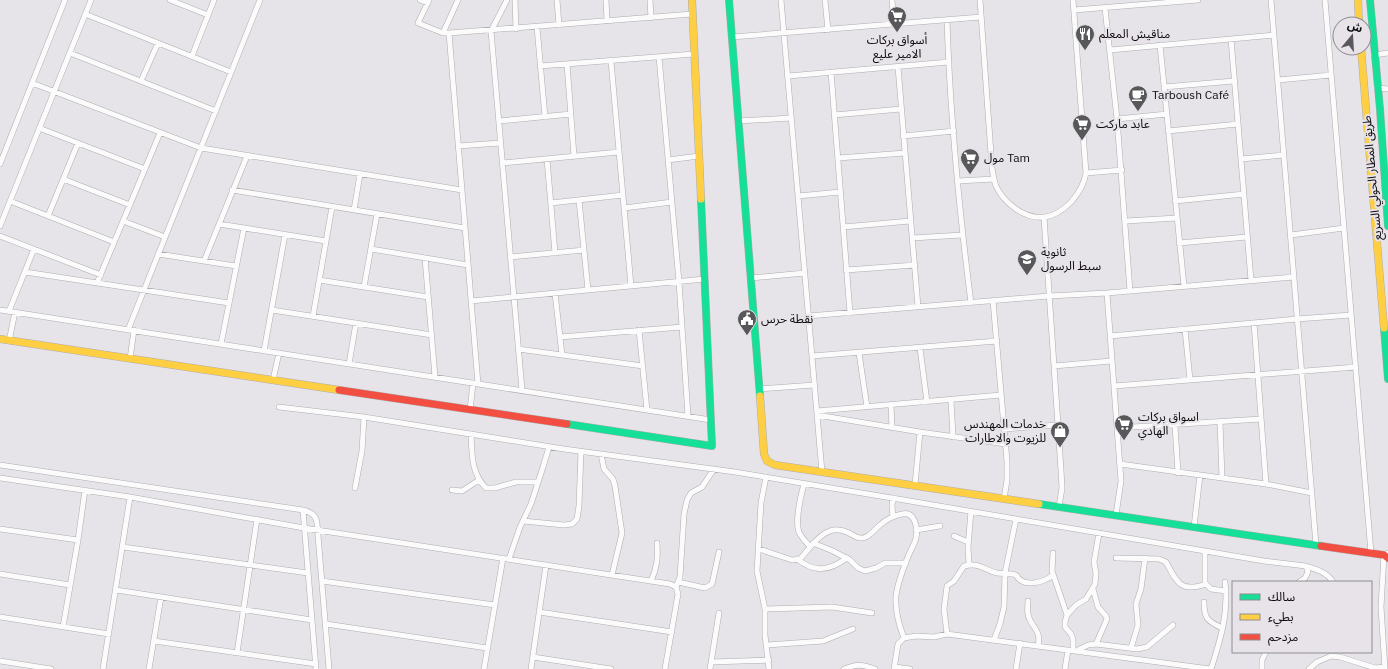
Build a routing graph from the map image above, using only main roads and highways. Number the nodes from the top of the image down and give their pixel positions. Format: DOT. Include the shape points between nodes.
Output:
graph roads {
  1 [pos="692,0"];
  2 [pos="729,0"];
  3 [pos="1358,0"];
  4 [pos="1370,0"];
  5 [pos="1359,16"];
  6 [pos="1362,56"];
  7 [pos="1364,82"];
  8 [pos="1377,85"];
  9 [pos="1380,109"];
  10 [pos="1366,110"];
  11 [pos="1384,136"];
  12 [pos="1386,164"];
  13 [pos="1387,189"];
  14 [pos="1387,212"];
  15 [pos="1388,226"];
  16 [pos="0,339"];
  17 [pos="1388,379"];
  18 [pos="1387,555"];
  1 -- 16 [label="main road" via="712,446"];
  2 -- 18 [label="main road" via="764,454 767,461 775,465"];
  3 -- 5 [label="main road"];
  4 -- 8 [label="main road, طريق المطار الحولي السريع"];
  6 -- 7 [label="main road, طريق المطار الحولي السريع"];
  7 -- 8 [label="main road"];
  7 -- 10 [label="main road, طريق المطار الحولي السريع"];
  8 -- 9 [label="main road, طريق المطار الحولي السريع"];
  9 -- 10 [label="main road"];
  9 -- 11 [label="main road, طريق المطار الحولي السريع"];
  10 -- 17 [label="main road, طريق المطار الحولي السريع"];
  11 -- 12 [label="main road, طريق المطار الحولي السريع"];
  12 -- 13 [label="main road, طريق المطار الحولي السريع"];
  13 -- 14 [label="main road, طريق المطار الحولي السريع"];
  14 -- 15 [label="main road, طريق المطار الحولي السريع"];
}
